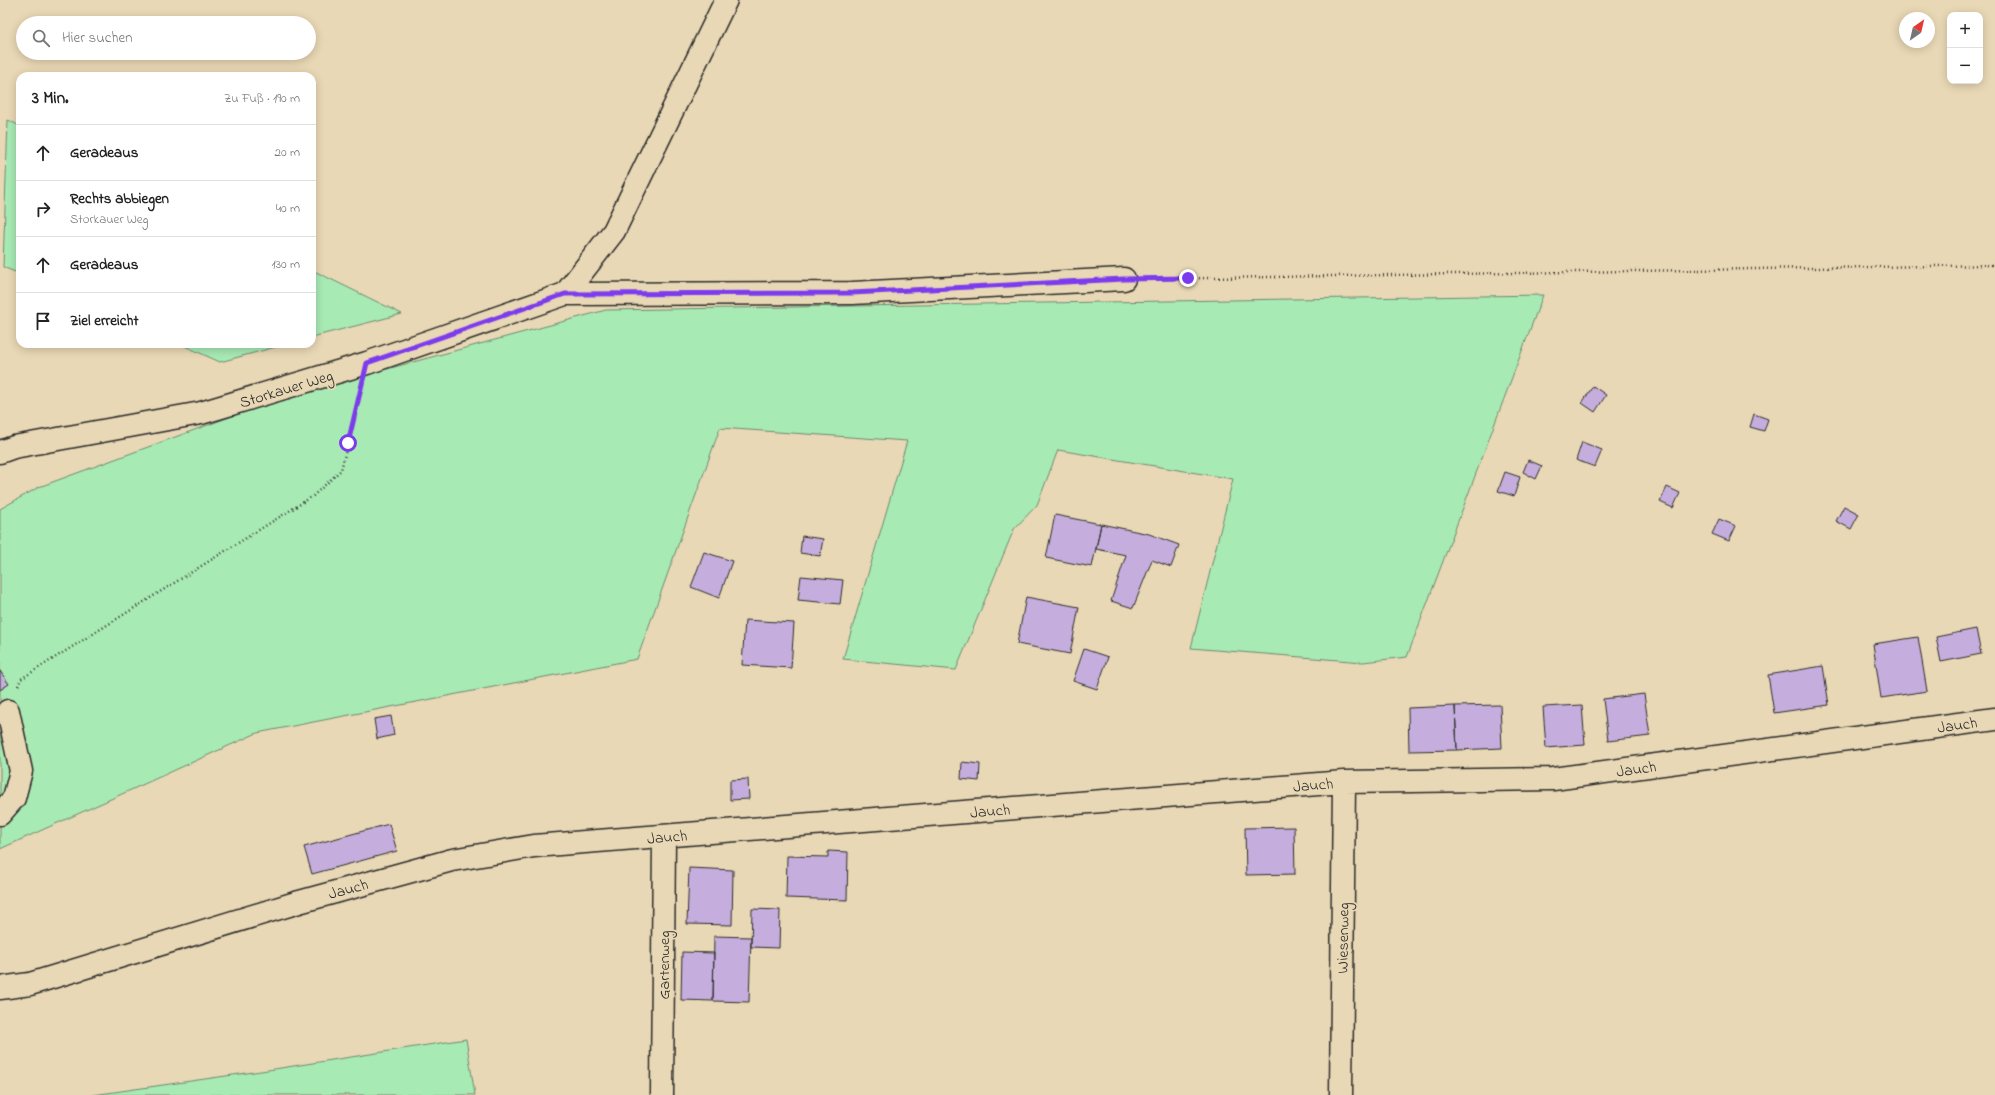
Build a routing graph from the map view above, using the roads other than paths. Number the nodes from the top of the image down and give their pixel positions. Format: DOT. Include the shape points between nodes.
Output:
graph roads {
  1 [pos="726,0"];
  2 [pos="1124,279"];
  3 [pos="565,294"];
  4 [pos="0,452"];
  5 [pos="8,711"];
  6 [pos="1995,719"];
  7 [pos="1344,782"];
  8 [pos="0,814"];
  9 [pos="664,836"];
  10 [pos="0,988"];
  11 [pos="662,1095"];
  12 [pos="1341,1095"];
  1 -- 3 [label="street" via="614,232"];
  2 -- 3 [label="street" via="852,293"];
  3 -- 4 [label="street, Storkauer Weg" via="367,363 201,413 14,447"];
  5 -- 8 [label="street" via="21,771 14,798"];
  6 -- 7 [label="street, Jauch" via="1553,780"];
  7 -- 9 [label="street, Jauch"];
  7 -- 12 [label="street, Wiesenweg"];
  9 -- 10 [label="street, Jauch" via="534,846 452,860 299,902 30,984"];
  9 -- 11 [label="street, Gartenweg"];
}
